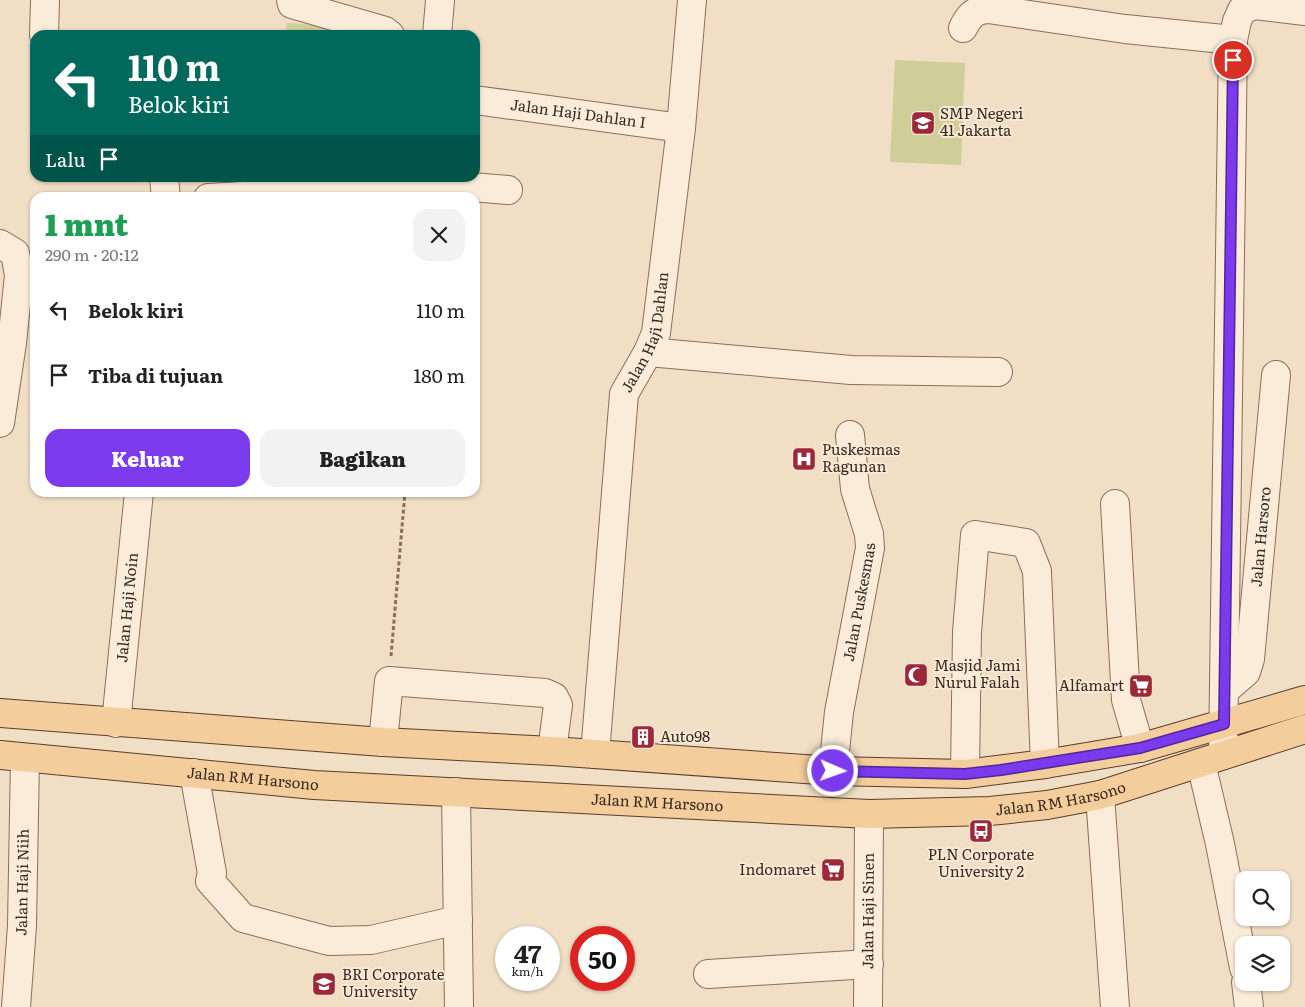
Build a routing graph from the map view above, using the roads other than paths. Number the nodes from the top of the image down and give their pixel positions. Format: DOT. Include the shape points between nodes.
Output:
graph roads {
  1 [pos="45,0"];
  2 [pos="291,0"];
  3 [pos="692,0"];
  4 [pos="440,1"];
  5 [pos="1235,5"];
  6 [pos="1305,11"];
  7 [pos="963,28"];
  8 [pos="44,30"];
  9 [pos="382,30"];
  10 [pos="437,30"];
  11 [pos="1233,40"];
  12 [pos="480,101"];
  13 [pos="681,128"];
  14 [pos="432,182"];
  15 [pos="453,182"];
  16 [pos="508,190"];
  17 [pos="292,192"];
  18 [pos="0,244"];
  19 [pos="23,344"];
  20 [pos="648,352"];
  21 [pos="998,372"];
  22 [pos="1276,375"];
  23 [pos="0,422"];
  24 [pos="850,434"];
  25 [pos="139,497"];
  26 [pos="1116,504"];
  27 [pos="1225,690"];
  28 [pos="1305,700"];
  29 [pos="0,714"];
  30 [pos="116,723"];
  31 [pos="1224,724"];
  32 [pos="195,729"];
  33 [pos="1305,730"];
  34 [pos="384,742"];
  35 [pos="1140,748"];
  36 [pos="552,751"];
  37 [pos="595,754"];
  38 [pos="12,756"];
  39 [pos="1212,759"];
  40 [pos="1045,764"];
  41 [pos="833,771"];
  42 [pos="194,773"];
  43 [pos="965,774"];
  44 [pos="456,792"];
  45 [pos="1100,794"];
  46 [pos="869,814"];
  47 [pos="458,920"];
  48 [pos="1238,936"];
  49 [pos="869,964"];
  50 [pos="708,974"];
  51 [pos="1247,991"];
  52 [pos="16,1007"];
  53 [pos="459,1007"];
  54 [pos="868,1007"];
  55 [pos="1115,1007"];
  56 [pos="1250,1007"];
  1 -- 8 [label="street"];
  2 -- 9 [label="street" via="292,4"];
  3 -- 13 [label="street, Jalan Haji Dahlan"];
  4 -- 10 [label="street"];
  5 -- 6 [label="street"];
  5 -- 11 [label="street" via="1237,22"];
  7 -- 11 [label="street" via="969,16 988,9 1125,29"];
  11 -- 27 [label="street"];
  12 -- 13 [label="street, Jalan Haji Dahlan I"];
  13 -- 20 [label="street, Jalan Haji Dahlan" via="656,333"];
  14 -- 17 [label="street"];
  15 -- 16 [label="street"];
  18 -- 19 [label="street" via="15,253"];
  19 -- 23 [label="street"];
  20 -- 21 [label="street" via="851,370"];
  20 -- 37 [label="street, Jalan Haji Dahlan" via="624,394"];
  22 -- 27 [label="street, Jalan Harsoro" via="1250,659 1246,672"];
  24 -- 41 [label="street, Jalan Puskesmas" via="855,489 870,548 839,712"];
  25 -- 30 [label="street, Jalan Haji Noin"];
  26 -- 35 [label="street" via="1126,700"];
  27 -- 31 [label="street"];
  28 -- 31 [label="main road"];
  29 -- 30 [label="main road"];
  30 -- 32 [label="main road"];
  31 -- 35 [label="main road"];
  31 -- 39 [label="street"];
  32 -- 34 [label="main road"];
  32 -- 42 [label="main road"];
  33 -- 39 [label="main road, Jalan RM Harsono"];
  34 -- 36 [label="main road"];
  34 -- 36 [label="street" via="389,681 545,693 554,697 558,705"];
  35 -- 40 [label="main road"];
  36 -- 37 [label="main road"];
  37 -- 41 [label="main road"];
  38 -- 42 [label="main road, Jalan RM Harsono"];
  38 -- 52 [label="street, Jalan Haji Niih" via="22,926"];
  39 -- 45 [label="main road, Jalan RM Harsono"];
  39 -- 48 [label="street" via="1220,844"];
  40 -- 43 [label="main road"];
  40 -- 43 [label="street" via="1037,571 1026,543 975,535 967,632"];
  41 -- 43 [label="main road"];
  42 -- 44 [label="main road, Jalan RM Harsono" via="314,785"];
  42 -- 47 [label="street" via="212,873 210,881 243,918 329,941 371,940"];
  44 -- 46 [label="main road, Jalan RM Harsono"];
  44 -- 47 [label="street"];
  45 -- 46 [label="main road, Jalan RM Harsono" via="1046,805 990,811"];
  45 -- 55 [label="street"];
  46 -- 49 [label="street, Jalan Haji Sinen"];
  47 -- 53 [label="street"];
  49 -- 50 [label="street"];
  49 -- 54 [label="street, Jalan Haji Sinen"];
  51 -- 56 [label="street"];
}
